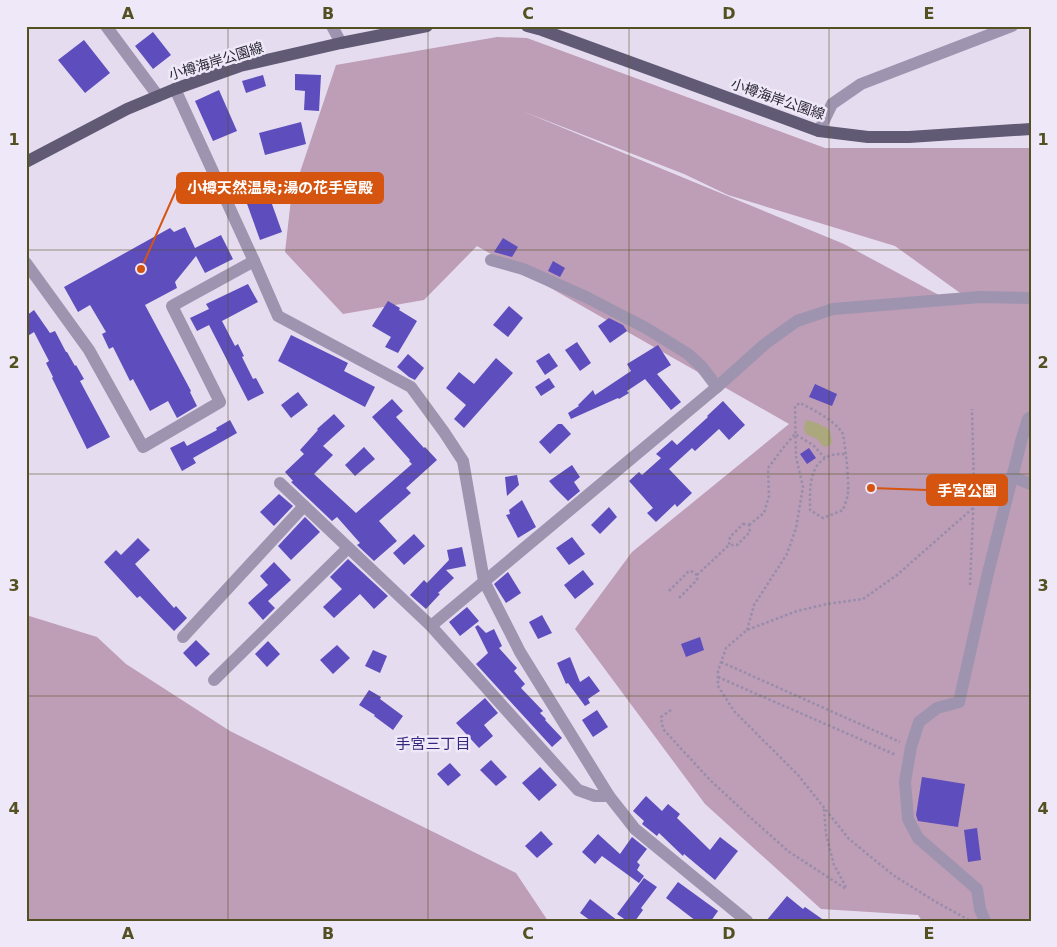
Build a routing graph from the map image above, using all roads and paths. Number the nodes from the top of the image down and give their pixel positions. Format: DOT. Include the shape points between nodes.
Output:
graph roads {
  1 [pos="106,26"];
  2 [pos="332,26"];
  3 [pos="427,26"];
  4 [pos="527,26"];
  5 [pos="1012,26"];
  6 [pos="341,43"];
  7 [pos="175,88"];
  8 [pos="158,96"];
  9 [pos="1031,130"];
  10 [pos="819,131"];
  11 [pos="26,162"];
  12 [pos="254,260"];
  13 [pos="490,260"];
  14 [pos="26,264"];
  15 [pos="1031,298"];
  16 [pos="717,387"];
  17 [pos="972,409"];
  18 [pos="1031,417"];
  19 [pos="795,434"];
  20 [pos="845,454"];
  21 [pos="825,458"];
  22 [pos="1012,477"];
  23 [pos="280,483"];
  24 [pos="1031,484"];
  25 [pos="802,486"];
  26 [pos="810,487"];
  27 [pos="304,506"];
  28 [pos="973,508"];
  29 [pos="749,525"];
  30 [pos="729,544"];
  31 [pos="348,548"];
  32 [pos="697,575"];
  33 [pos="484,581"];
  34 [pos="669,591"];
  35 [pos="970,592"];
  36 [pos="678,599"];
  37 [pos="430,626"];
  38 [pos="747,630"];
  39 [pos="183,637"];
  40 [pos="721,662"];
  41 [pos="718,677"];
  42 [pos="214,680"];
  43 [pos="671,710"];
  44 [pos="911,747"];
  45 [pos="908,761"];
  46 [pos="609,796"];
  47 [pos="824,808"];
  48 [pos="747,921"];
  49 [pos="970,921"];
  50 [pos="985,921"];
  1 -- 8 [label="street"];
  2 -- 6 [label="street"];
  3 -- 6 [label="main road, 小樽海岸公園線"];
  4 -- 10 [label="main road, 小樽海岸公園線"];
  5 -- 10 [label="street" via="862,84 832,104"];
  6 -- 7 [label="main road, 小樽海岸公園線" via="240,66"];
  7 -- 8 [label="main road, 小樽海岸公園線"];
  7 -- 12 [label="street"];
  8 -- 11 [label="main road, 小樽海岸公園線"];
  9 -- 10 [label="main road, 小樽海岸公園線" via="909,137 868,137"];
  12 -- 14 [label="street" via="172,306 220,402 143,447 89,350"];
  12 -- 33 [label="street" via="278,316 412,387 462,462"];
  13 -- 16 [label="street" via="523,269 646,328 688,354"];
  15 -- 16 [label="street" via="980,297 834,309 797,321 765,344"];
  16 -- 33 [label="street"];
  17 -- 28 [label="path"];
  18 -- 22 [label="street"];
  19 -- 20 [label="path" via="795,406 800,403 823,415 843,434"];
  19 -- 21 [label="path" via="813,445"];
  19 -- 25 [label="path"];
  19 -- 29 [label="path" via="768,468 769,496 764,513"];
  20 -- 21 [label="path"];
  20 -- 26 [label="path" via="848,492 843,510 823,518 810,510"];
  21 -- 26 [label="path" via="812,475"];
  22 -- 24 [label="street"];
  22 -- 44 [label="street" via="959,702 937,708 919,722"];
  23 -- 27 [label="street"];
  25 -- 26 [label="path"];
  25 -- 38 [label="path" via="796,528 787,554 754,605"];
  27 -- 31 [label="street"];
  27 -- 39 [label="street"];
  28 -- 35 [label="path"];
  28 -- 38 [label="path" via="897,575 863,599 797,611"];
  29 -- 30 [label="path" via="743,524 730,537"];
  29 -- 30 [label="path" via="750,532 737,545"];
  30 -- 32 [label="path"];
  31 -- 37 [label="street"];
  31 -- 42 [label="street"];
  32 -- 34 [label="path" via="688,572"];
  32 -- 36 [label="path" via="697,580"];
  33 -- 37 [label="street"];
  33 -- 46 [label="street" via="520,652"];
  37 -- 46 [label="street" via="578,790 595,796"];
  38 -- 40 [label="path" via="726,648"];
  40 -- 41 [label="path"];
  40 -- 44 [label="path"];
  41 -- 45 [label="path"];
  41 -- 47 [label="path" via="718,686 734,711 798,775"];
  43 -- 47 [label="path" via="661,717 663,729 710,780 788,851 846,889 834,865 826,834"];
  44 -- 45 [label="street"];
  45 -- 50 [label="street" via="905,782 908,819 918,838 977,889"];
  46 -- 48 [label="street" via="636,829"];
  47 -- 49 [label="path" via="849,839 893,875"];
}
